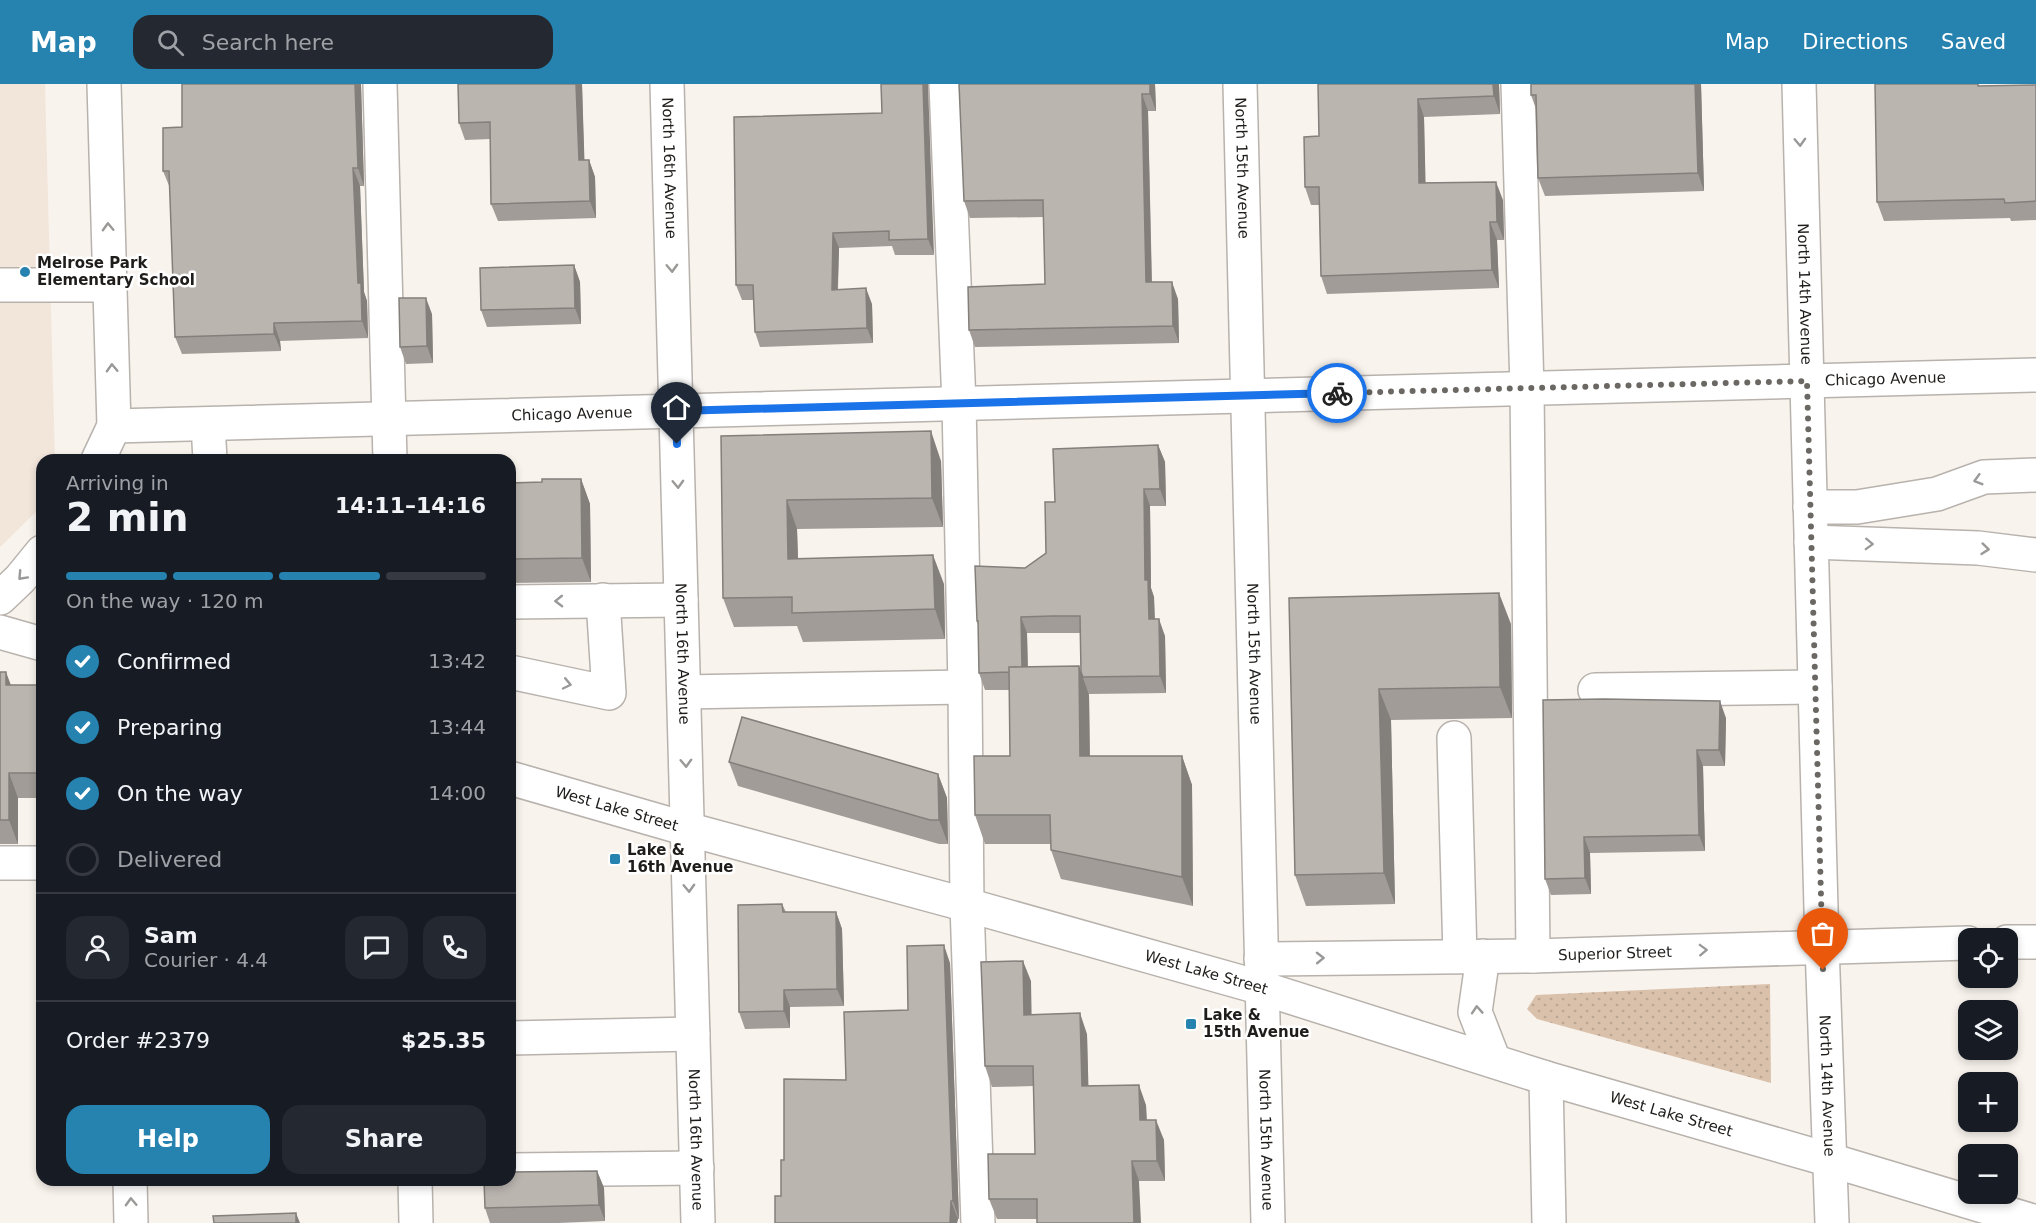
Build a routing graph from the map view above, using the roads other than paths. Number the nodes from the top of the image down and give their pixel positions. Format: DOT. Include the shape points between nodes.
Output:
graph roads {
  1 [pos="104,84"];
  2 [pos="380,84"];
  3 [pos="667,84"];
  4 [pos="946,84"];
  5 [pos="1240,84"];
  6 [pos="1518,84"];
  7 [pos="1799,84"];
  8 [pos="0,285"];
  9 [pos="110,285"];
  10 [pos="2036,375"];
  11 [pos="1807,381"];
  12 [pos="1527,388"];
  13 [pos="1249,396"];
  14 [pos="959,404"];
  15 [pos="676,411"];
  16 [pos="388,419"];
  17 [pos="208,424"];
  18 [pos="114,426"];
  19 [pos="101,454"];
  20 [pos="114,454"];
  21 [pos="210,454"];
  22 [pos="390,454"];
  23 [pos="2036,475"];
  24 [pos="1810,507"];
  25 [pos="1811,542"];
  26 [pos="2036,555"];
  27 [pos="36,559"];
  28 [pos="0,597"];
  29 [pos="603,600"];
  30 [pos="681,600"];
  31 [pos="516,602"];
  32 [pos="0,632"];
  33 [pos="36,642"];
  34 [pos="516,673"];
  35 [pos="965,687"];
  36 [pos="1815,687"];
  37 [pos="1595,690"];
  38 [pos="684,692"];
  39 [pos="1454,738"];
  40 [pos="516,780"];
  41 [pos="687,830"];
  42 [pos="0,863"];
  43 [pos="36,863"];
  44 [pos="967,905"];
  45 [pos="2018,942"];
  46 [pos="2036,942"];
  47 [pos="1958,943"];
  48 [pos="1822,946"];
  49 [pos="1471,956"];
  50 [pos="1533,956"];
  51 [pos="1261,973"];
  52 [pos="693,1034"];
  53 [pos="516,1038"];
  54 [pos="1494,1061"];
  55 [pos="1546,1078"];
  56 [pos="1830,1160"];
  57 [pos="697,1168"];
  58 [pos="516,1170"];
  59 [pos="130,1186"];
  60 [pos="415,1186"];
  61 [pos="2036,1222"];
  62 [pos="131,1223"];
  63 [pos="416,1223"];
  64 [pos="698,1223"];
  65 [pos="978,1223"];
  66 [pos="1268,1223"];
  67 [pos="1549,1223"];
  68 [pos="1832,1223"];
  9 -- 1 [label="street, one-way"];
  2 -- 16 [label="street"];
  3 -- 15 [label="street, North 16th Avenue, one-way"];
  4 -- 14 [label="street"];
  5 -- 13 [label="street, North 15th Avenue"];
  6 -- 12 [label="street"];
  7 -- 11 [label="street, North 14th Avenue, one-way"];
  8 -- 9 [label="street"];
  18 -- 9 [label="street, one-way"];
  10 -- 11 [label="street, Chicago Avenue"];
  11 -- 12 [label="street, Chicago Avenue"];
  11 -- 24 [label="street, North 14th Avenue"];
  12 -- 13 [label="street, Chicago Avenue"];
  12 -- 50 [label="street"];
  13 -- 14 [label="street, Chicago Avenue"];
  13 -- 51 [label="street, North 15th Avenue"];
  14 -- 15 [label="street, Chicago Avenue"];
  14 -- 35 [label="street"];
  15 -- 16 [label="street, Chicago Avenue"];
  15 -- 30 [label="street, North 16th Avenue, one-way"];
  16 -- 17 [label="street, Chicago Avenue"];
  16 -- 22 [label="street"];
  17 -- 18 [label="street, Chicago Avenue"];
  17 -- 21 [label="street"];
  18 -- 19 [label="street"];
  18 -- 20 [label="street"];
  23 -- 24 [label="street, one-way" via="1983,477 1937,494 1857,507"];
  24 -- 25 [label="street, North 14th Avenue"];
  25 -- 26 [label="street, one-way" via="1978,548"];
  25 -- 36 [label="street, North 14th Avenue"];
  27 -- 28 [label="street, one-way"];
  29 -- 30 [label="street"];
  29 -- 31 [label="street, one-way"];
  34 -- 29 [label="street, one-way" via="609,693"];
  30 -- 38 [label="street, North 16th Avenue"];
  32 -- 33 [label="street"];
  35 -- 38 [label="street"];
  35 -- 44 [label="street"];
  36 -- 37 [label="street"];
  36 -- 48 [label="street, North 14th Avenue"];
  38 -- 41 [label="street, North 16th Avenue, one-way"];
  39 -- 49 [label="street"];
  40 -- 41 [label="street, West Lake Street"];
  41 -- 44 [label="street, West Lake Street"];
  41 -- 52 [label="street, North 16th Avenue, one-way"];
  42 -- 43 [label="street"];
  44 -- 51 [label="street, West Lake Street"];
  44 -- 65 [label="street"];
  45 -- 46 [label="street"];
  47 -- 48 [label="street, Superior Street"];
  50 -- 48 [label="street, Superior Street, one-way"];
  48 -- 56 [label="street, North 14th Avenue"];
  49 -- 50 [label="street, Superior Street"];
  51 -- 49 [label="street, Superior Street, one-way"];
  54 -- 49 [label="street, one-way" via="1475,1012"];
  51 -- 54 [label="street, West Lake Street"];
  51 -- 66 [label="street, North 15th Avenue"];
  52 -- 53 [label="street"];
  52 -- 57 [label="street, North 16th Avenue"];
  54 -- 55 [label="street, West Lake Street"];
  55 -- 56 [label="street, West Lake Street"];
  55 -- 67 [label="street"];
  56 -- 61 [label="street, West Lake Street"];
  56 -- 68 [label="street, North 14th Avenue"];
  57 -- 58 [label="street"];
  57 -- 64 [label="street, North 16th Avenue"];
  62 -- 59 [label="street, one-way"];
  60 -- 63 [label="street"];
}
